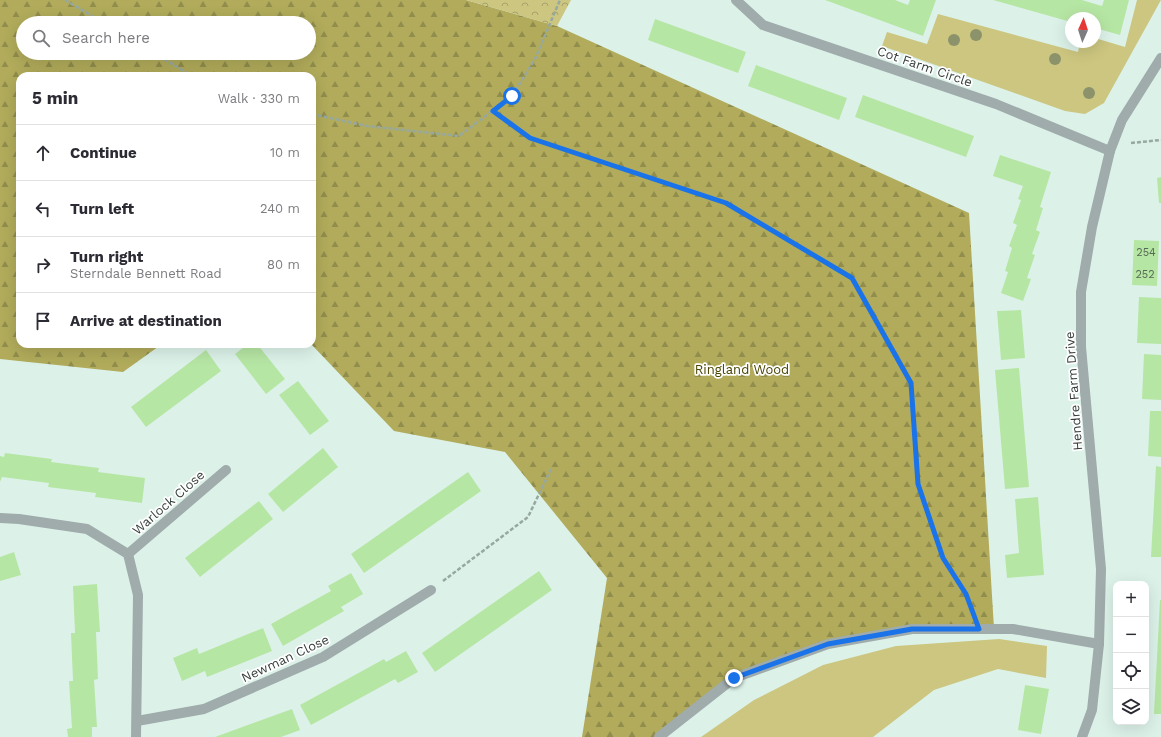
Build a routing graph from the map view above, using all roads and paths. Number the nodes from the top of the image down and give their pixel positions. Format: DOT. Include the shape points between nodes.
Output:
graph roads {
  1 [pos="64,0"];
  2 [pos="560,0"];
  3 [pos="736,0"];
  4 [pos="92,16"];
  5 [pos="1161,58"];
  6 [pos="166,60"];
  7 [pos="185,72"];
  8 [pos="493,111"];
  9 [pos="316,115"];
  10 [pos="1161,140"];
  11 [pos="1111,148"];
  12 [pos="551,469"];
  13 [pos="226,470"];
  14 [pos="0,518"];
  15 [pos="128,554"];
  16 [pos="432,590"];
  17 [pos="979,629"];
  18 [pos="1099,644"];
  19 [pos="136,721"];
  20 [pos="136,737"];
  21 [pos="659,737"];
  22 [pos="1082,737"];
  1 -- 4 [label="path"];
  2 -- 8 [label="path" via="535,59 512,96"];
  3 -- 11 [label="street, Cot Farm Circle" via="763,25 996,104"];
  5 -- 11 [label="street, Hendre Farm Drive" via="1122,120"];
  6 -- 7 [label="path"];
  8 -- 9 [label="path" via="459,136 367,126"];
  8 -- 17 [label="path" via="530,138 726,203 852,278 911,383 918,484 943,558 966,594"];
  10 -- 11 [label="path"];
  11 -- 18 [label="street, Hendre Farm Drive" via="1092,227 1081,292 1081,347 1101,569"];
  12 -- 16 [label="path" via="528,518"];
  13 -- 15 [label="street, Warlock Close"];
  14 -- 15 [label="street" via="87,529"];
  15 -- 19 [label="street" via="138,595"];
  16 -- 19 [label="street, Newman Close" via="323,657 204,709"];
  17 -- 18 [label="street" via="1013,629"];
  17 -- 21 [label="street" via="912,629 828,644 734,678"];
  18 -- 22 [label="street, Hendre Farm Drive" via="1092,710"];
  19 -- 20 [label="street"];
}
